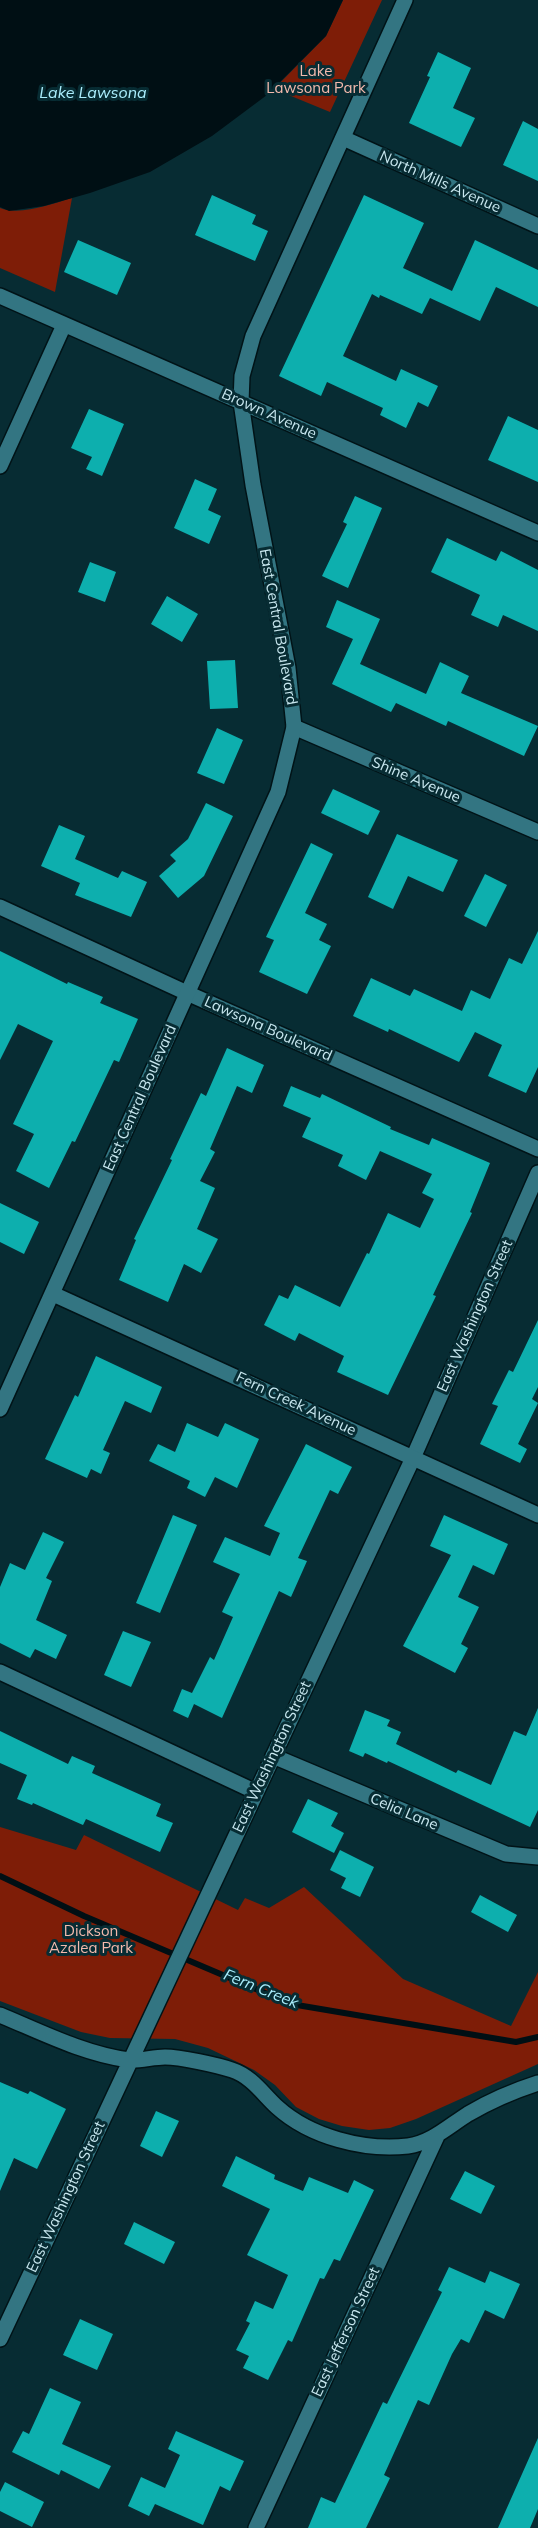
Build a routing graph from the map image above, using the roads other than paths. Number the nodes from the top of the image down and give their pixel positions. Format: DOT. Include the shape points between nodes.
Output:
graph roads {
  1 [pos="405,0"];
  2 [pos="343,138"];
  3 [pos="538,226"];
  4 [pos="0,296"];
  5 [pos="64,325"];
  6 [pos="241,402"];
  7 [pos="0,466"];
  8 [pos="538,533"];
  9 [pos="294,727"];
  10 [pos="538,832"];
  11 [pos="0,907"];
  12 [pos="187,993"];
  13 [pos="538,1149"];
  14 [pos="538,1173"];
  15 [pos="53,1294"];
  16 [pos="0,1409"];
  17 [pos="412,1458"];
  18 [pos="538,1515"];
  19 [pos="0,1672"];
  20 [pos="273,1756"];
  21 [pos="256,1792"];
  22 [pos="538,1857"];
  23 [pos="0,2015"];
  24 [pos="130,2060"];
  25 [pos="538,2083"];
  26 [pos="436,2136"];
  27 [pos="0,2339"];
  28 [pos="256,2528"];
  1 -- 2 [label="street, East Central Boulevard"];
  2 -- 3 [label="street, North Mills Avenue"];
  2 -- 6 [label="street, East Central Boulevard" via="253,336 242,376"];
  4 -- 5 [label="street, Brown Avenue"];
  5 -- 6 [label="street, Brown Avenue"];
  5 -- 7 [label="street"];
  6 -- 8 [label="street, Brown Avenue"];
  6 -- 9 [label="street, East Central Boulevard" via="288,668"];
  9 -- 10 [label="street, Shine Avenue"];
  9 -- 12 [label="street, East Central Boulevard" via="278,792"];
  11 -- 12 [label="street, Lawsona Boulevard"];
  12 -- 13 [label="street, Lawsona Boulevard"];
  12 -- 15 [label="street, East Central Boulevard"];
  14 -- 17 [label="street, East Washington Street"];
  15 -- 16 [label="street, East Central Boulevard"];
  15 -- 17 [label="street, Fern Creek Avenue"];
  17 -- 18 [label="street, Fern Creek Avenue"];
  17 -- 20 [label="street, East Washington Street"];
  19 -- 21 [label="street"];
  20 -- 21 [label="street, East Washington Street"];
  20 -- 22 [label="street, Celia Lane" via="506,1854"];
  21 -- 24 [label="street, East Washington Street"];
  23 -- 24 [label="street" via="81,2048"];
  24 -- 26 [label="street" via="166,2057 233,2070 298,2123 334,2138 376,2147 411,2146"];
  24 -- 27 [label="street, East Washington Street"];
  25 -- 26 [label="street" via="500,2096"];
  26 -- 28 [label="street, East Jefferson Street"];
}
